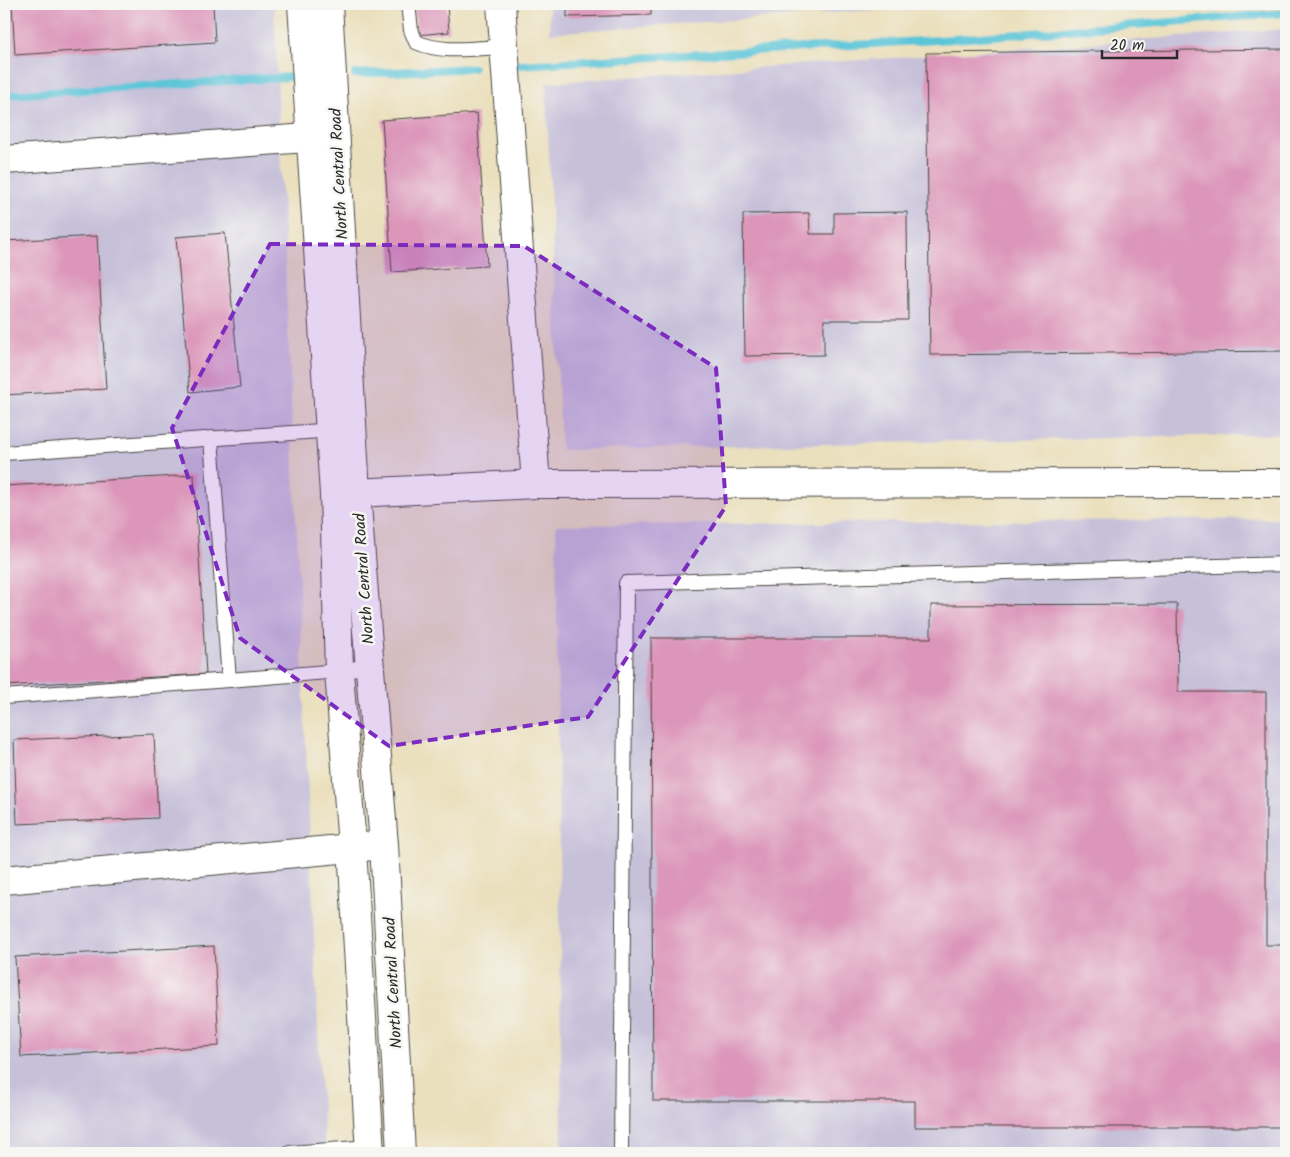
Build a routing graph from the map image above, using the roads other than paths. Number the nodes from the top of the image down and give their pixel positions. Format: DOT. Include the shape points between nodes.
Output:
graph roads {
  1 [pos="328,4"];
  2 [pos="408,4"];
  3 [pos="501,4"];
  4 [pos="302,11"];
  5 [pos="504,47"];
  6 [pos="323,137"];
  7 [pos="4,160"];
  8 [pos="341,430"];
  9 [pos="211,438"];
  10 [pos="4,453"];
  11 [pos="1286,483"];
  12 [pos="536,484"];
  13 [pos="345,494"];
  14 [pos="1286,564"];
  15 [pos="370,666"];
  16 [pos="339,671"];
  17 [pos="229,680"];
  18 [pos="4,697"];
  19 [pos="384,845"];
  20 [pos="352,847"];
  21 [pos="4,880"];
  22 [pos="370,1150"];
  23 [pos="290,1153"];
  24 [pos="401,1153"];
  25 [pos="621,1153"];
  1 -- 6 [label="street, North Central Road"];
  2 -- 5 [label="lane" via="416,42 429,48"];
  3 -- 5 [label="street"];
  4 -- 6 [label="street, North Central Road" via="308,102"];
  5 -- 12 [label="street"];
  6 -- 7 [label="street"];
  6 -- 8 [label="street, North Central Road"];
  8 -- 9 [label="lane"];
  8 -- 13 [label="street, North Central Road"];
  9 -- 10 [label="lane"];
  9 -- 17 [label="lane"];
  11 -- 12 [label="street"];
  12 -- 13 [label="street"];
  13 -- 15 [label="street, North Central Road"];
  13 -- 16 [label="street, North Central Road"];
  14 -- 25 [label="lane" via="626,584"];
  15 -- 16 [label="lane"];
  15 -- 19 [label="street, North Central Road"];
  16 -- 17 [label="lane"];
  16 -- 20 [label="street, North Central Road"];
  17 -- 18 [label="lane"];
  19 -- 20 [label="street"];
  19 -- 24 [label="street, North Central Road"];
  20 -- 21 [label="street"];
  20 -- 22 [label="street, North Central Road"];
  22 -- 23 [label="lane"];
}
